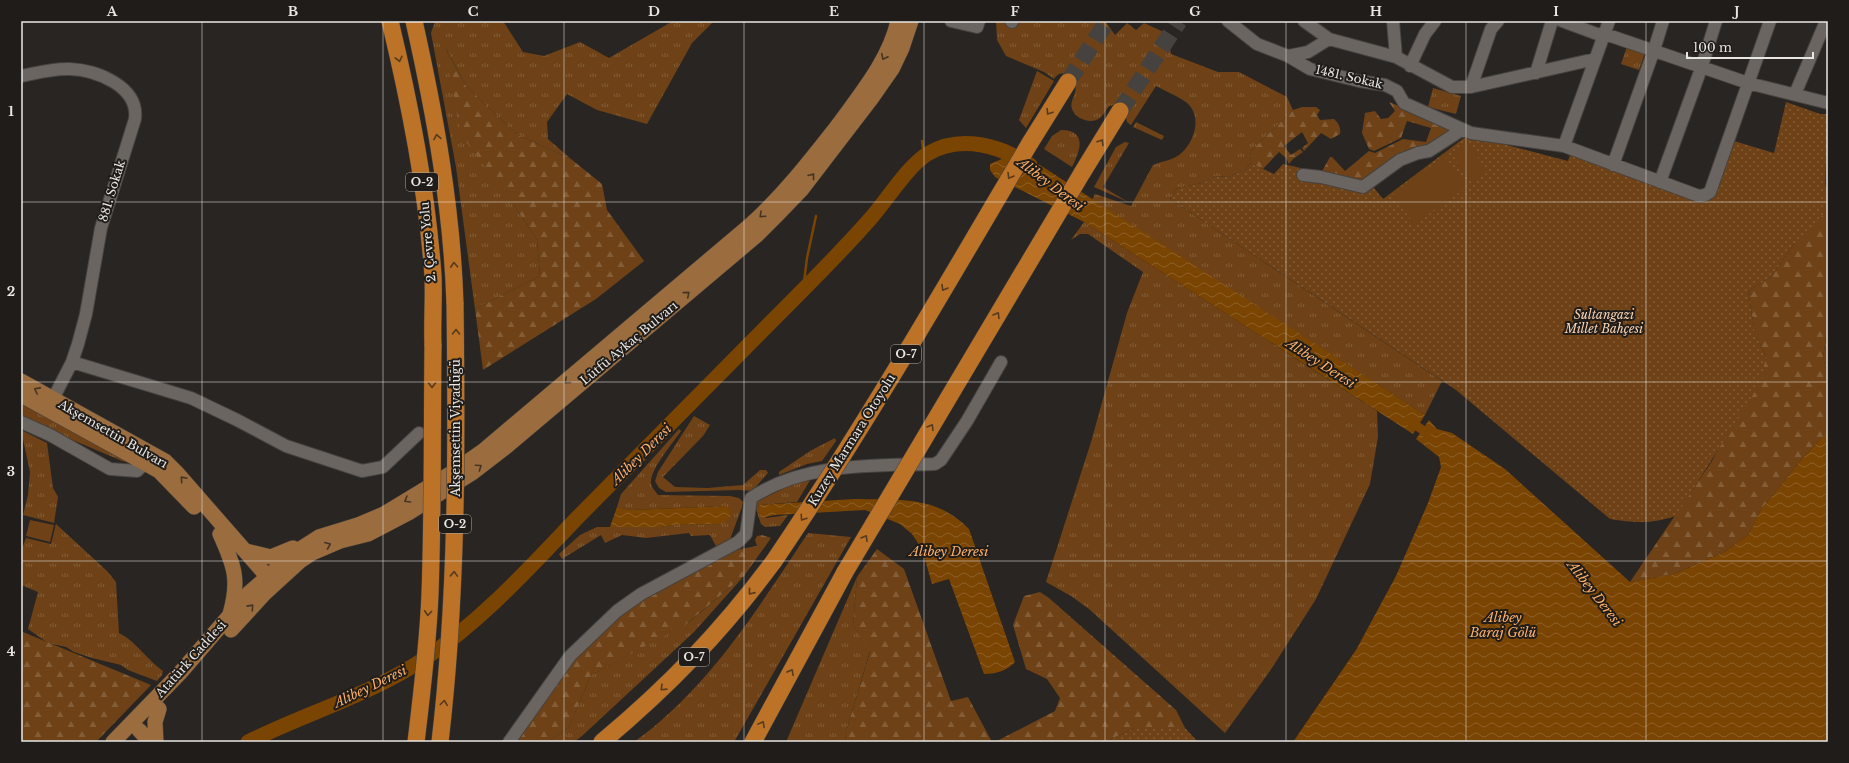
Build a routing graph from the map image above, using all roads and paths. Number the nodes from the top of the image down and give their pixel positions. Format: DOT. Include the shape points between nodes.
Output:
graph roads {
  1 [pos="390,21"];
  2 [pos="414,21"];
  3 [pos="898,21"];
  4 [pos="911,21"];
  5 [pos="951,21"];
  6 [pos="979,21"];
  7 [pos="1228,21"];
  8 [pos="1304,21"];
  9 [pos="1435,21"];
  10 [pos="1498,21"];
  11 [pos="1552,21"];
  12 [pos="1562,21"];
  13 [pos="1610,21"];
  14 [pos="1663,21"];
  15 [pos="1716,21"];
  16 [pos="1770,21"];
  17 [pos="1826,21"];
  18 [pos="1391,22"];
  19 [pos="1605,34"];
  20 [pos="1329,40"];
  21 [pos="1654,50"];
  22 [pos="1288,56"];
  23 [pos="1396,57"];
  24 [pos="1595,59"];
  25 [pos="1410,66"];
  26 [pos="1702,66"];
  27 [pos="1536,73"];
  28 [pos="21,76"];
  29 [pos="1068,82"];
  30 [pos="1748,83"];
  31 [pos="1471,87"];
  32 [pos="1795,94"];
  33 [pos="1828,103"];
  34 [pos="1120,111"];
  35 [pos="1467,131"];
  36 [pos="1564,146"];
  37 [pos="1613,165"];
  38 [pos="1303,175"];
  39 [pos="1660,182"];
  40 [pos="456,304"];
  41 [pos="433,346"];
  42 [pos="72,362"];
  43 [pos="1000,362"];
  44 [pos="21,381"];
  45 [pos="21,395"];
  46 [pos="51,405"];
  47 [pos="21,422"];
  48 [pos="419,433"];
  49 [pos="148,458"];
  50 [pos="220,534"];
  51 [pos="307,544"];
  52 [pos="245,550"];
  53 [pos="268,583"];
  54 [pos="230,616"];
  55 [pos="155,706"];
  56 [pos="133,734"];
  57 [pos="113,742"];
  58 [pos="150,742"];
  59 [pos="156,742"];
  60 [pos="416,742"];
  61 [pos="440,742"];
  62 [pos="509,742"];
  63 [pos="602,742"];
  64 [pos="753,742"];
  1 -- 41 [label="highway, 2. Çevre Yolu / O-2, one-way" via="412,122 423,188 433,278"];
  40 -- 2 [label="highway, 2. Çevre Yolu / O-2, one-way" via="449,207"];
  3 -- 51 [label="main road, Lütfü Aykaç Bulvarı, one-way" via="889,48 862,92 795,180 748,227 483,451 384,514 319,537"];
  53 -- 4 [label="main road, Lütfü Aykaç Bulvarı, one-way" via="312,553 340,541 368,534 431,499 491,459 757,235 802,189 871,99 892,69"];
  5 -- 6 [label="street" via="977,27"];
  7 -- 22 [label="street, 1481. Sokak" via="1257,44"];
  8 -- 20 [label="street"];
  9 -- 25 [label="street" via="1425,34"];
  10 -- 31 [label="street" via="1491,29"];
  11 -- 27 [label="street"];
  12 -- 19 [label="street" via="1596,34"];
  13 -- 19 [label="street"];
  14 -- 21 [label="street"];
  15 -- 26 [label="street"];
  16 -- 30 [label="street"];
  17 -- 32 [label="street"];
  18 -- 23 [label="street"];
  19 -- 21 [label="street"];
  19 -- 24 [label="street"];
  20 -- 22 [label="street" via="1308,52"];
  20 -- 23 [label="street"];
  21 -- 26 [label="street"];
  21 -- 37 [label="street"];
  22 -- 35 [label="street, 1481. Sokak" via="1310,69 1385,85 1396,91 1404,103"];
  23 -- 25 [label="street"];
  24 -- 27 [label="street"];
  24 -- 36 [label="street"];
  25 -- 31 [label="street" via="1452,87"];
  26 -- 30 [label="street"];
  26 -- 39 [label="street"];
  27 -- 31 [label="street"];
  28 -- 42 [label="street, 881. Sokak" via="62,69 86,70 121,87 133,100 136,109 101,228 86,314"];
  29 -- 63 [label="highway, Kuzey Marmara Otoyolu / O-7, one-way, bridge" via="871,413 774,561 706,645 646,705"];
  30 -- 32 [label="street"];
  30 -- 39 [label="street, 1481. Sokak" via="1710,192 1699,196"];
  32 -- 33 [label="street"];
  64 -- 34 [label="highway, one-way, bridge" via="845,572"];
  35 -- 36 [label="street, 1481. Sokak"];
  35 -- 38 [label="street" via="1429,151 1400,160 1363,187"];
  36 -- 37 [label="street, 1481. Sokak"];
  37 -- 39 [label="street, 1481. Sokak"];
  61 -- 40 [label="highway, Akşemsettin Viyadüğü / O-2, one-way, bridge" via="450,648 454,573"];
  41 -- 60 [label="highway, Akşemsettin Viyadüğü / O-2, one-way, bridge" via="430,595"];
  42 -- 46 [label="street, 881. Sokak"];
  42 -- 48 [label="street" via="191,398 286,446 362,470 383,468"];
  43 -- 62 [label="street" via="967,421 941,460 935,464 814,471 769,487 751,498 746,534 738,542 641,594 617,611 570,656"];
  46 -- 44 [label="main road, Akşemsettin Bulvarı, one-way"];
  45 -- 46 [label="main road, Akşemsettin Bulvarı"];
  46 -- 49 [label="main road, Akşemsettin Bulvarı"];
  47 -- 49 [label="street" via="50,435 110,469 137,470"];
  49 -- 50 [label="main road, Akşemsettin Bulvarı"];
  52 -- 49 [label="main road, Akşemsettin Bulvarı, one-way" via="177,473 165,462"];
  50 -- 53 [label="main road, Akşemsettin Bulvarı"];
  50 -- 54 [label="main road" via="235,574 235,595"];
  51 -- 52 [label="main road" via="271,557"];
  51 -- 53 [label="main road, Lütfü Aykaç Bulvarı"];
  52 -- 53 [label="main road, Akşemsettin Bulvarı"];
  53 -- 54 [label="main road, Atatürk Caddesi" via="249,593"];
  55 -- 53 [label="main road, Atatürk Caddesi, one-way"];
  54 -- 55 [label="main road, Atatürk Caddesi"];
  55 -- 56 [label="main road, Atatürk Caddesi"];
  55 -- 59 [label="main road"];
  56 -- 57 [label="main road, Atatürk Caddesi"];
  56 -- 58 [label="main road"];
}
